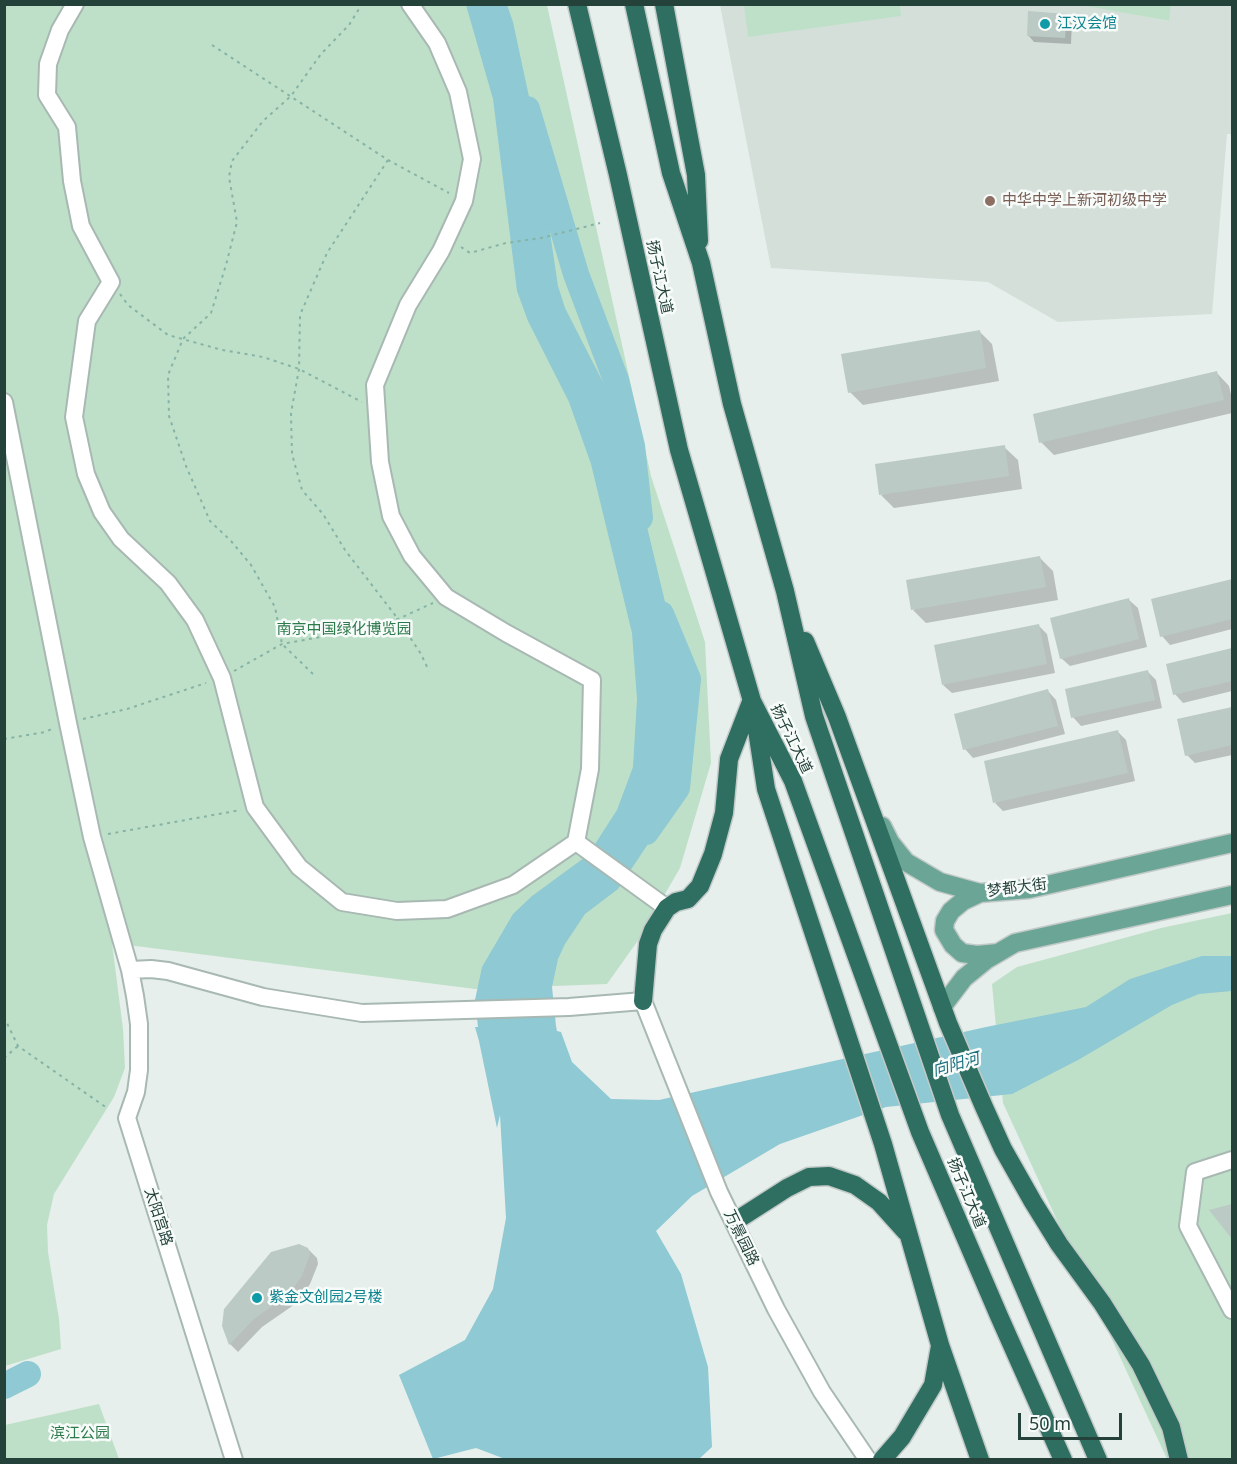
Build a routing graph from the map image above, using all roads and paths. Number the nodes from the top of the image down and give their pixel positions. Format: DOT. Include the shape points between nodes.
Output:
graph roads {
  1 [pos="75,4"];
  2 [pos="362,4"];
  3 [pos="410,4"];
  4 [pos="577,4"];
  5 [pos="634,4"];
  6 [pos="664,4"];
  7 [pos="212,45"];
  8 [pos="291,96"];
  9 [pos="388,160"];
  10 [pos="464,201"];
  11 [pos="600,224"];
  12 [pos="456,244"];
  13 [pos="700,263"];
  14 [pos="111,282"];
  15 [pos="183,339"];
  16 [pos="299,369"];
  17 [pos="4,402"];
  18 [pos="376,408"];
  19 [pos="784,591"];
  20 [pos="429,671"];
  21 [pos="313,674"];
  22 [pos="752,701"];
  23 [pos="856,773"];
  24 [pos="255,807"];
  25 [pos="92,837"];
  26 [pos="576,842"];
  27 [pos="1233,843"];
  28 [pos="980,892"];
  29 [pos="1233,895"];
  30 [pos="667,908"];
  31 [pos="998,953"];
  32 [pos="130,970"];
  33 [pos="643,1001"];
  34 [pos="945,1015"];
  35 [pos="4,1017"];
  36 [pos="18,1046"];
  37 [pos="4,1058"];
  38 [pos="107,1108"];
  39 [pos="1233,1160"];
  40 [pos="734,1222"];
  41 [pos="911,1237"];
  42 [pos="1233,1310"];
  43 [pos="940,1345"];
  44 [pos="234,1460"];
  45 [pos="868,1460"];
  46 [pos="882,1460"];
  47 [pos="980,1460"];
  48 [pos="1063,1460"];
  49 [pos="1098,1460"];
  50 [pos="1179,1460"];
  1 -- 14 [label="street" via="60,30 48,64 47,95 67,127 81,226"];
  2 -- 8 [label="path"];
  3 -- 10 [label="street" via="437,43 458,92 472,159"];
  4 -- 22 [label="highway, 扬子江大道" via="679,450"];
  5 -- 13 [label="highway, 扬子江大道" via="671,173"];
  6 -- 13 [label="highway" via="696,175"];
  7 -- 8 [label="path"];
  8 -- 9 [label="path"];
  8 -- 15 [label="path" via="263,121 232,161 230,177 237,222 226,266 211,313"];
  9 -- 10 [label="path"];
  9 -- 16 [label="path" via="327,253 300,315"];
  10 -- 18 [label="street" via="441,251 408,305 375,385"];
  11 -- 12 [label="path" via="470,253"];
  13 -- 19 [label="highway, 扬子江大道" via="732,404"];
  14 -- 15 [label="path" via="128,305 168,335"];
  14 -- 24 [label="street" via="87,321 74,417 86,474 102,512 121,539 168,583 195,620 222,678"];
  15 -- 16 [label="path"];
  15 -- 21 [label="path" via="168,375 168,396 169,416 186,466 210,522 251,565 274,607 282,644"];
  16 -- 18 [label="path"];
  16 -- 20 [label="path" via="291,413 292,454 303,490 398,619"];
  17 -- 25 [label="street, 太阳宫路"];
  18 -- 26 [label="street" via="380,462 392,516 412,556 446,597 592,680 590,769"];
  19 -- 23 [label="highway"];
  19 -- 49 [label="highway, 扬子江大道" via="814,716 950,1115"];
  22 -- 30 [label="highway" via="729,759 724,813 700,886 688,899"];
  22 -- 41 [label="highway" via="766,789"];
  22 -- 48 [label="highway, 扬子江大道" via="793,781 920,1132"];
  23 -- 28 [label="main road, 梦都大街" via="890,842 906,862 940,882"];
  23 -- 34 [label="highway"];
  24 -- 25 [label="path"];
  24 -- 26 [label="street" via="299,867 342,902 397,911 447,909 513,885"];
  25 -- 32 [label="street, 太阳宫路"];
  26 -- 30 [label="street"];
  27 -- 28 [label="main road, 梦都大街" via="1029,889"];
  28 -- 31 [label="main road" via="951,911 944,930 963,953"];
  29 -- 31 [label="main road" via="1015,943"];
  30 -- 33 [label="highway" via="648,944"];
  31 -- 34 [label="main road" via="964,978"];
  32 -- 33 [label="street" via="168,971 263,997 362,1013"];
  32 -- 44 [label="street, 太阳宫路" via="139,1024 139,1060 136,1092 127,1118"];
  33 -- 40 [label="street, 万景园路"];
  34 -- 50 [label="highway" via="1003,1149 1043,1219 1141,1365 1171,1426"];
  35 -- 36 [label="path"];
  36 -- 37 [label="path"];
  36 -- 38 [label="path"];
  39 -- 42 [label="street" via="1195,1172 1188,1226"];
  40 -- 41 [label="highway" via="787,1188 809,1178 829,1176 855,1185 879,1202"];
  40 -- 45 [label="street, 万景园路" via="810,1372"];
  41 -- 43 [label="highway"];
  43 -- 46 [label="highway" via="933,1385 902,1437"];
  43 -- 47 [label="highway"];
}
